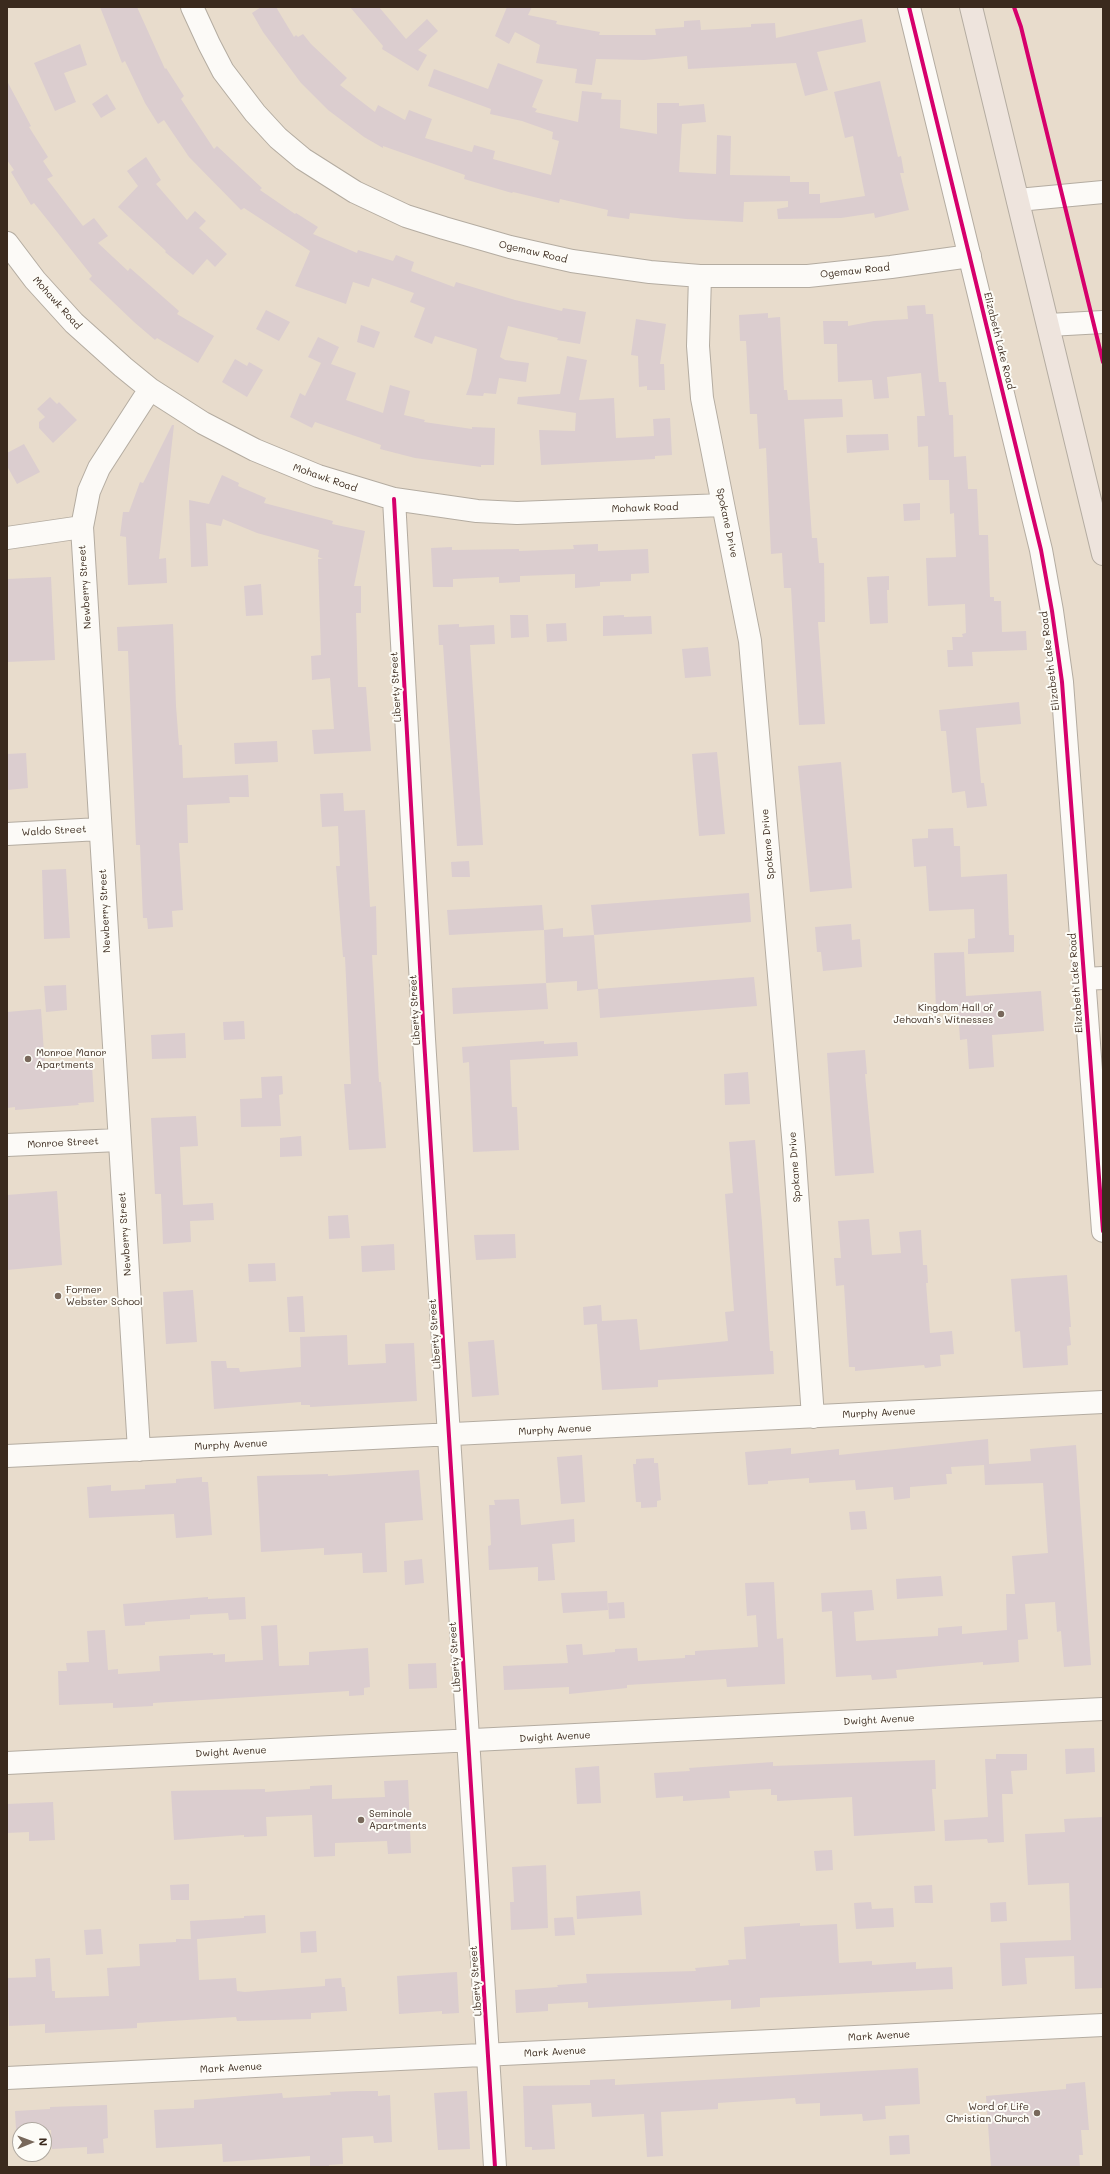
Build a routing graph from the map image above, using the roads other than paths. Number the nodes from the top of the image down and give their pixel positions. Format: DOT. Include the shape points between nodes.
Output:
graph roads {
  1 [pos="192,7"];
  2 [pos="909,7"];
  3 [pos="971,7"];
  4 [pos="1103,192"];
  5 [pos="1018,200"];
  6 [pos="7,243"];
  7 [pos="970,256"];
  8 [pos="700,276"];
  9 [pos="1103,322"];
  10 [pos="1049,325"];
  11 [pos="150,389"];
  12 [pos="394,499"];
  13 [pos="723,505"];
  14 [pos="82,527"];
  15 [pos="7,538"];
  16 [pos="1103,554"];
  17 [pos="100,829"];
  18 [pos="7,834"];
  19 [pos="1094,979"];
  20 [pos="119,1140"];
  21 [pos="7,1145"];
  22 [pos="1103,1232"];
  23 [pos="1103,1402"];
  24 [pos="813,1417"];
  25 [pos="449,1435"];
  26 [pos="139,1450"];
  27 [pos="7,1456"];
  28 [pos="1103,1709"];
  29 [pos="469,1741"];
  30 [pos="7,1763"];
  31 [pos="1103,2025"];
  32 [pos="488,2056"];
  33 [pos="7,2078"];
  34 [pos="495,2167"];
  1 -- 8 [label="street, Ogemaw Road" via="223,71 255,113 278,138 303,159 355,192 406,216 510,247 607,266"];
  2 -- 7 [label="street, Elizabeth Lake Road"];
  3 -- 5 [label="main road"];
  4 -- 5 [label="street"];
  5 -- 10 [label="main road"];
  6 -- 11 [label="street, Mohawk Road" via="35,280 74,323"];
  7 -- 8 [label="street, Ogemaw Road" via="808,276"];
  7 -- 19 [label="street, Elizabeth Lake Road" via="1041,550 1052,611"];
  8 -- 13 [label="street, Spokane Drive" via="699,372"];
  9 -- 10 [label="street"];
  10 -- 16 [label="main road"];
  11 -- 12 [label="street, Mohawk Road" via="203,423 254,450 325,479"];
  11 -- 14 [label="street, Newberry Street" via="99,468 89,491"];
  12 -- 13 [label="street, Mohawk Road" via="459,510 510,512"];
  12 -- 25 [label="street, Liberty Street"];
  13 -- 24 [label="street, Spokane Drive" via="750,641 793,1140"];
  14 -- 15 [label="street"];
  14 -- 17 [label="street, Newberry Street"];
  17 -- 18 [label="street, Waldo Street"];
  17 -- 20 [label="street, Newberry Street"];
  19 -- 22 [label="street, Elizabeth Lake Road"];
  20 -- 21 [label="street, Monroe Street"];
  20 -- 26 [label="street, Newberry Street"];
  23 -- 24 [label="street, Murphy Avenue"];
  24 -- 25 [label="street, Murphy Avenue"];
  25 -- 26 [label="street, Murphy Avenue"];
  25 -- 29 [label="street, Liberty Street"];
  26 -- 27 [label="street, Murphy Avenue"];
  28 -- 29 [label="street, Dwight Avenue"];
  29 -- 30 [label="street, Dwight Avenue"];
  29 -- 32 [label="street, Liberty Street"];
  31 -- 32 [label="street, Mark Avenue"];
  32 -- 33 [label="street, Mark Avenue"];
  32 -- 34 [label="street, Liberty Street"];
}
